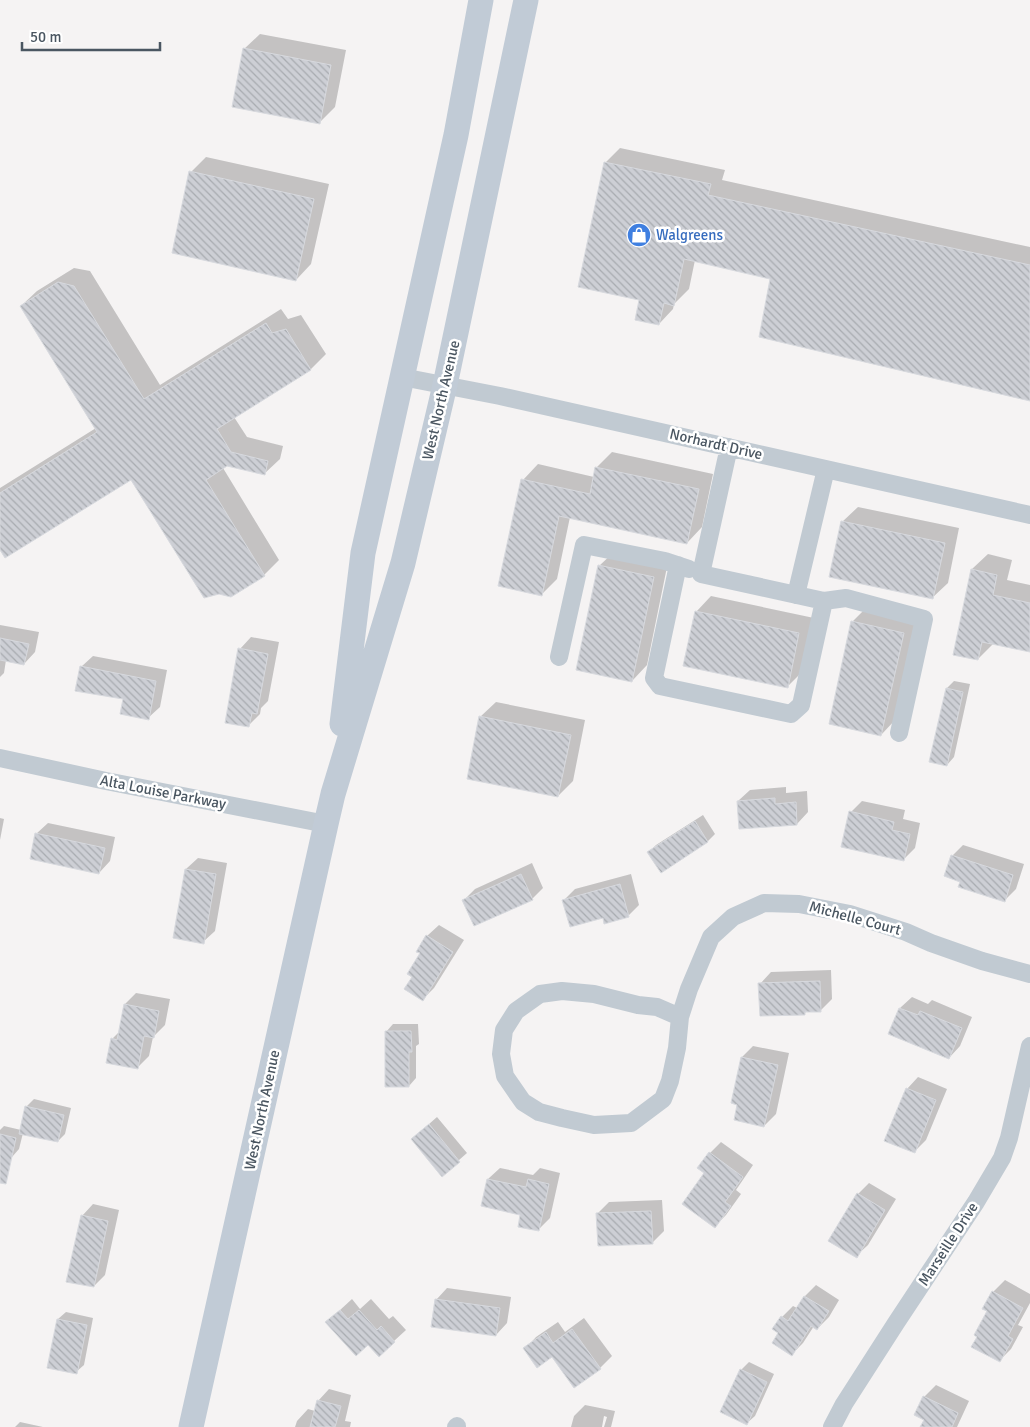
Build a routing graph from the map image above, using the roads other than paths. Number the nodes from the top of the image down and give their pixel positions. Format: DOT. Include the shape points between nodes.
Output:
graph roads {
  1 [pos="481,0"];
  2 [pos="526,0"];
  3 [pos="402,377"];
  4 [pos="445,385"];
  5 [pos="730,448"];
  6 [pos="826,469"];
  7 [pos="1030,515"];
  8 [pos="678,565"];
  9 [pos="701,574"];
  10 [pos="796,595"];
  11 [pos="824,601"];
  12 [pos="559,657"];
  13 [pos="899,733"];
  14 [pos="0,758"];
  15 [pos="333,794"];
  16 [pos="326,824"];
  17 [pos="1030,974"];
  18 [pos="680,1017"];
  19 [pos="1030,1046"];
  20 [pos="191,1427"];
  21 [pos="832,1427"];
  1 -- 3 [label="main road, West North Avenue" via="456,135"];
  2 -- 4 [label="main road, West North Avenue"];
  3 -- 4 [label="street, Norhardt Drive"];
  3 -- 15 [label="main road, West North Avenue" via="363,553"];
  4 -- 5 [label="street, Norhardt Drive"];
  4 -- 15 [label="main road, West North Avenue" via="403,563"];
  5 -- 6 [label="street, Norhardt Drive"];
  5 -- 9 [label="street"];
  6 -- 7 [label="street, Norhardt Drive"];
  6 -- 10 [label="street"];
  8 -- 9 [label="street"];
  8 -- 11 [label="street" via="654,678 660,686 791,714 801,705"];
  8 -- 12 [label="street" via="584,545"];
  9 -- 10 [label="street"];
  10 -- 11 [label="street"];
  11 -- 13 [label="street" via="846,598 924,619"];
  14 -- 16 [label="street, Alta Louise Parkway"];
  15 -- 16 [label="main road, West North Avenue"];
  16 -- 20 [label="main road, West North Avenue"];
  17 -- 18 [label="street, Michelle Court" via="850,914 799,904 764,903 733,917 711,937"];
  18 -- 18 [label="street, Michelle Court" via="657,1007 594,994 562,991 540,994 516,1010 504,1030 501,1054 505,1076 523,1102 539,1112 594,1125 631,1123 663,1099 677,1048"];
  19 -- 21 [label="street, Marseille Drive" via="1002,1158"];
}
